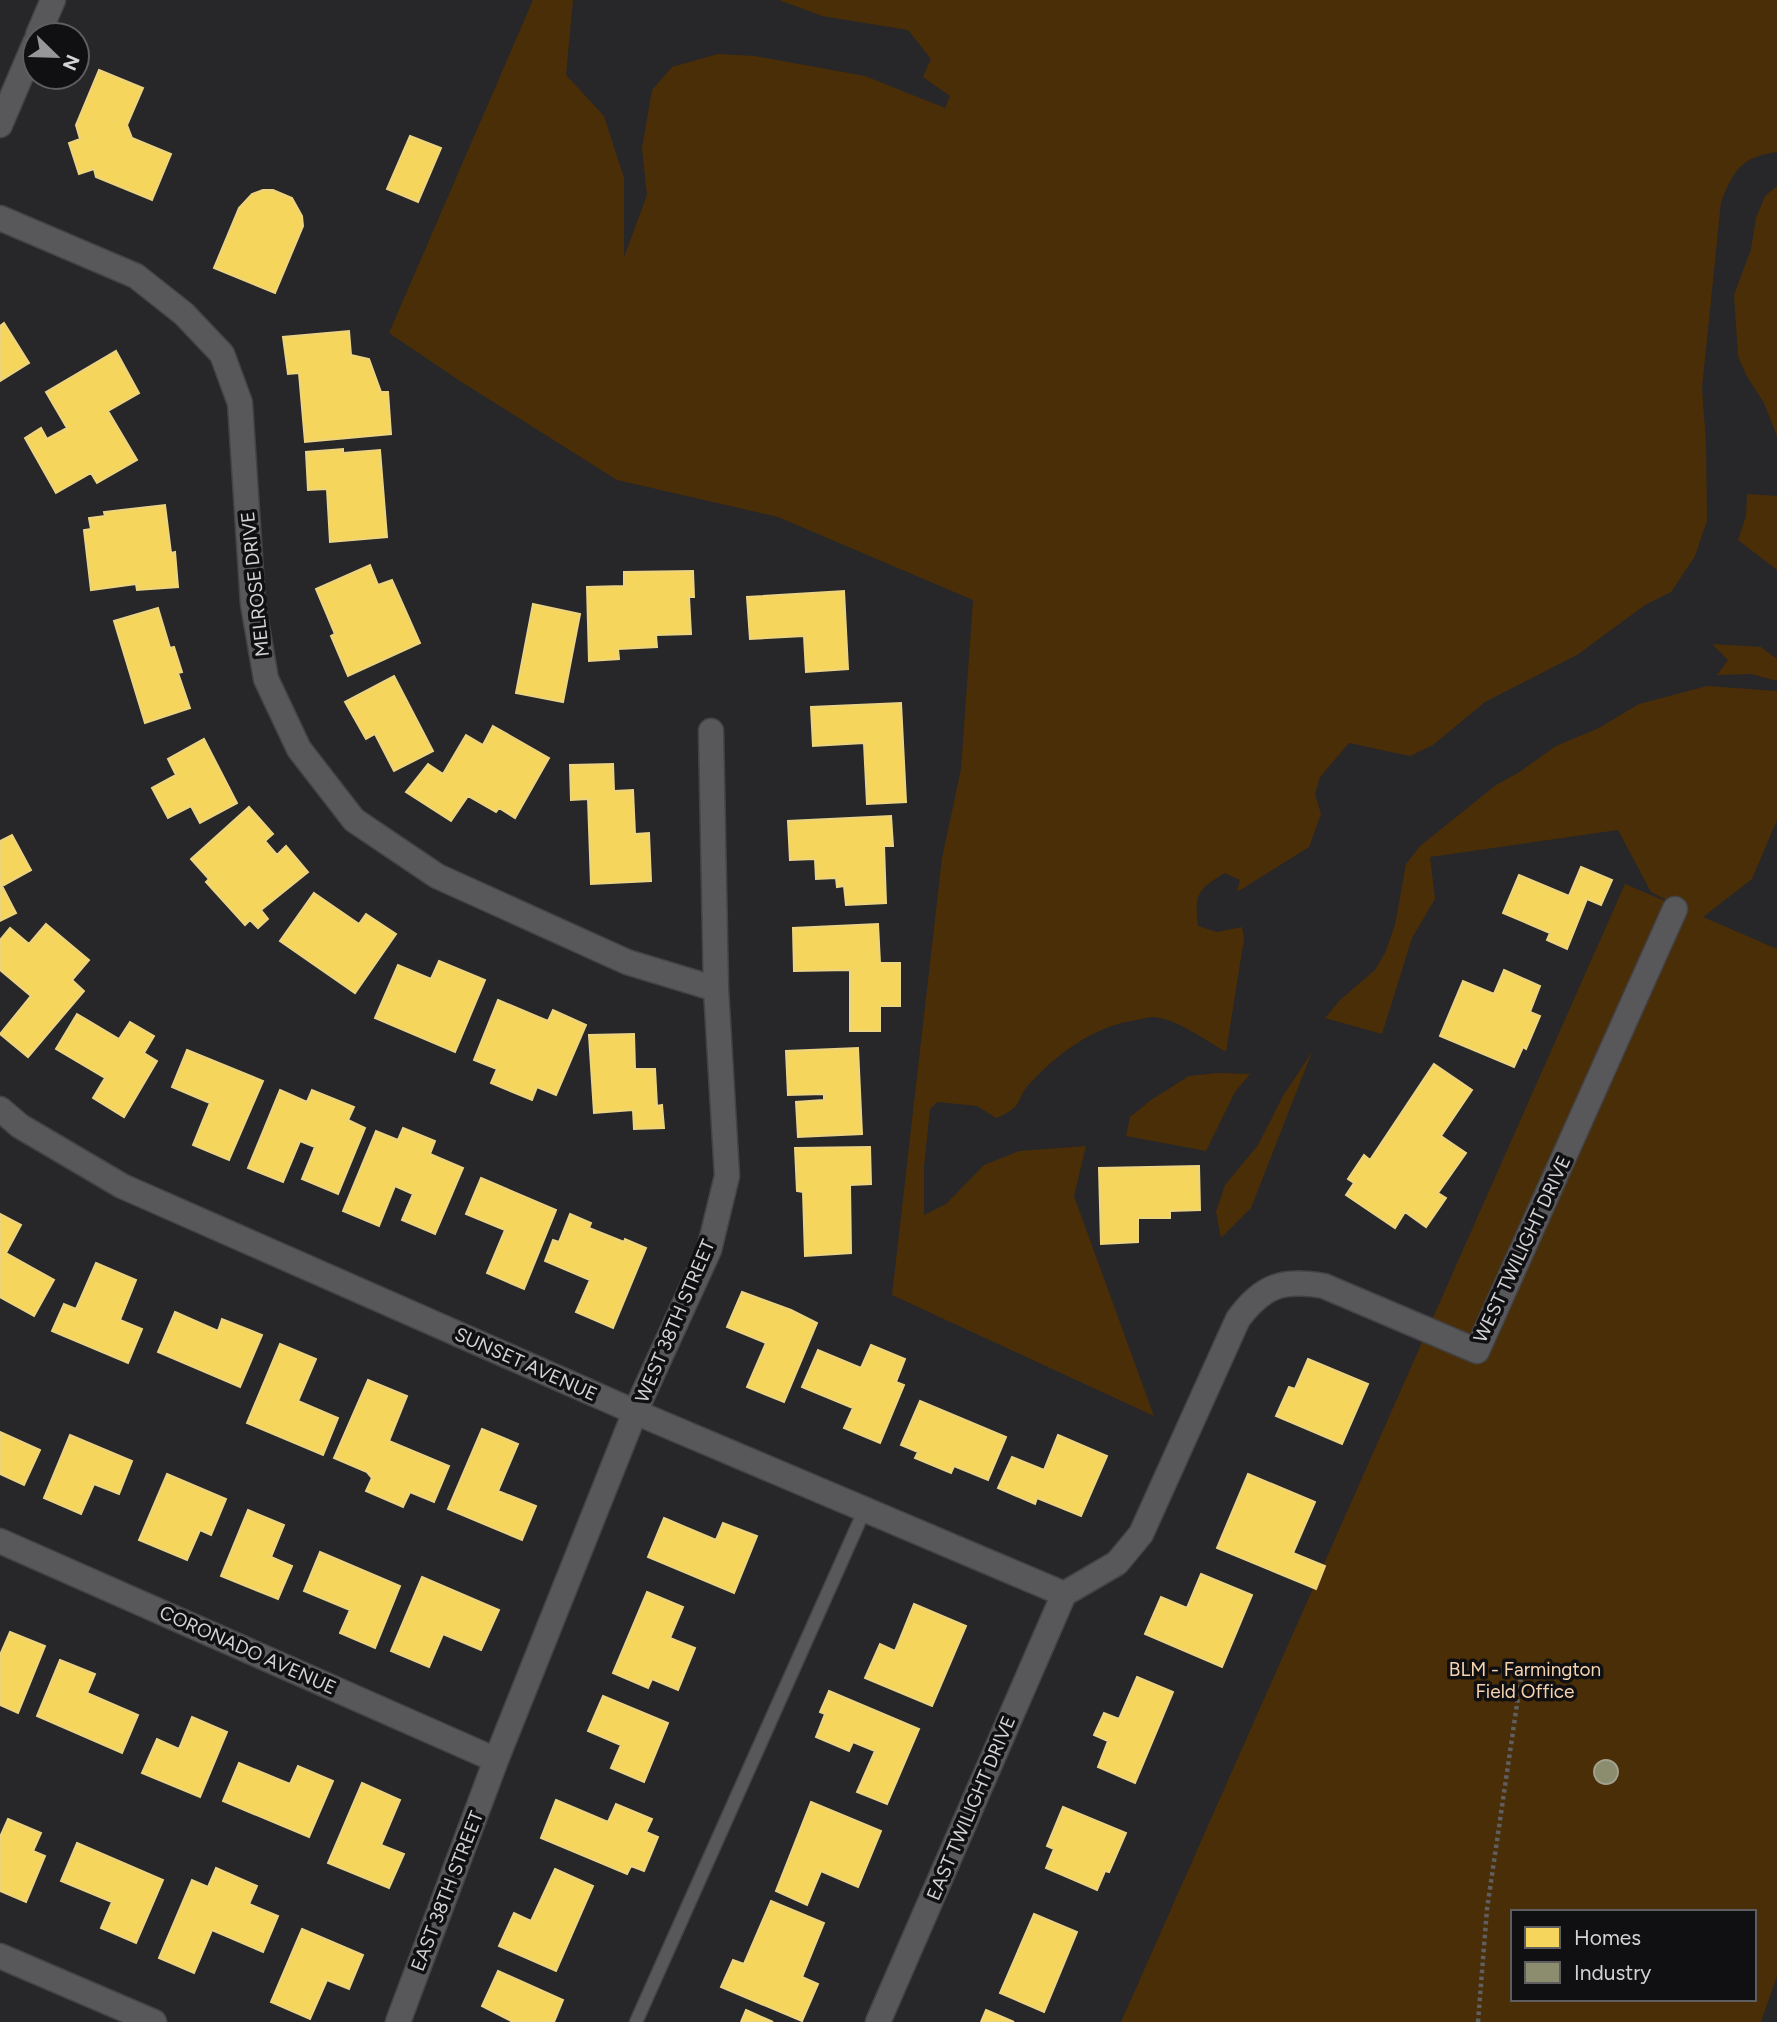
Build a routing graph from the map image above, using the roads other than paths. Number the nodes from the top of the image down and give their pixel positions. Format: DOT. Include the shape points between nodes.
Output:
graph roads {
  1 [pos="53,0"];
  2 [pos="44,21"];
  3 [pos="21,76"];
  4 [pos="0,125"];
  5 [pos="0,218"];
  6 [pos="711,730"];
  7 [pos="1675,909"];
  8 [pos="716,989"];
  9 [pos="0,1109"];
  10 [pos="635,1412"];
  11 [pos="865,1509"];
  12 [pos="0,1541"];
  13 [pos="1064,1594"];
  14 [pos="496,1760"];
  15 [pos="0,1956"];
  16 [pos="153,2022"];
  17 [pos="398,2022"];
  18 [pos="636,2022"];
  19 [pos="878,2022"];
  1 -- 2 [label="street"];
  3 -- 4 [label="street"];
  5 -- 8 [label="street, MELROSE DRIVE" via="136,276 184,314 222,354 240,403 253,604 266,679 299,750 354,820 437,876 627,962"];
  6 -- 8 [label="street, WEST 38TH STREET"];
  7 -- 13 [label="street, WEST TWILIGHT DRIVE" via="1477,1351 1324,1286 1299,1282 1270,1288 1251,1300 1238,1319 1141,1534 1117,1563"];
  8 -- 10 [label="street, WEST 38TH STREET" via="727,1176 709,1250"];
  9 -- 10 [label="street, SUNSET AVENUE" via="20,1126 122,1186"];
  10 -- 11 [label="street, SUNSET AVENUE"];
  10 -- 14 [label="street, WEST 38TH STREET"];
  11 -- 13 [label="street, SUNSET AVENUE"];
  11 -- 18 [label="lane"];
  12 -- 14 [label="street, CORONADO AVENUE"];
  13 -- 19 [label="street, EAST TWILIGHT DRIVE"];
  14 -- 17 [label="street, EAST 38TH STREET"];
  15 -- 16 [label="street"];
}
